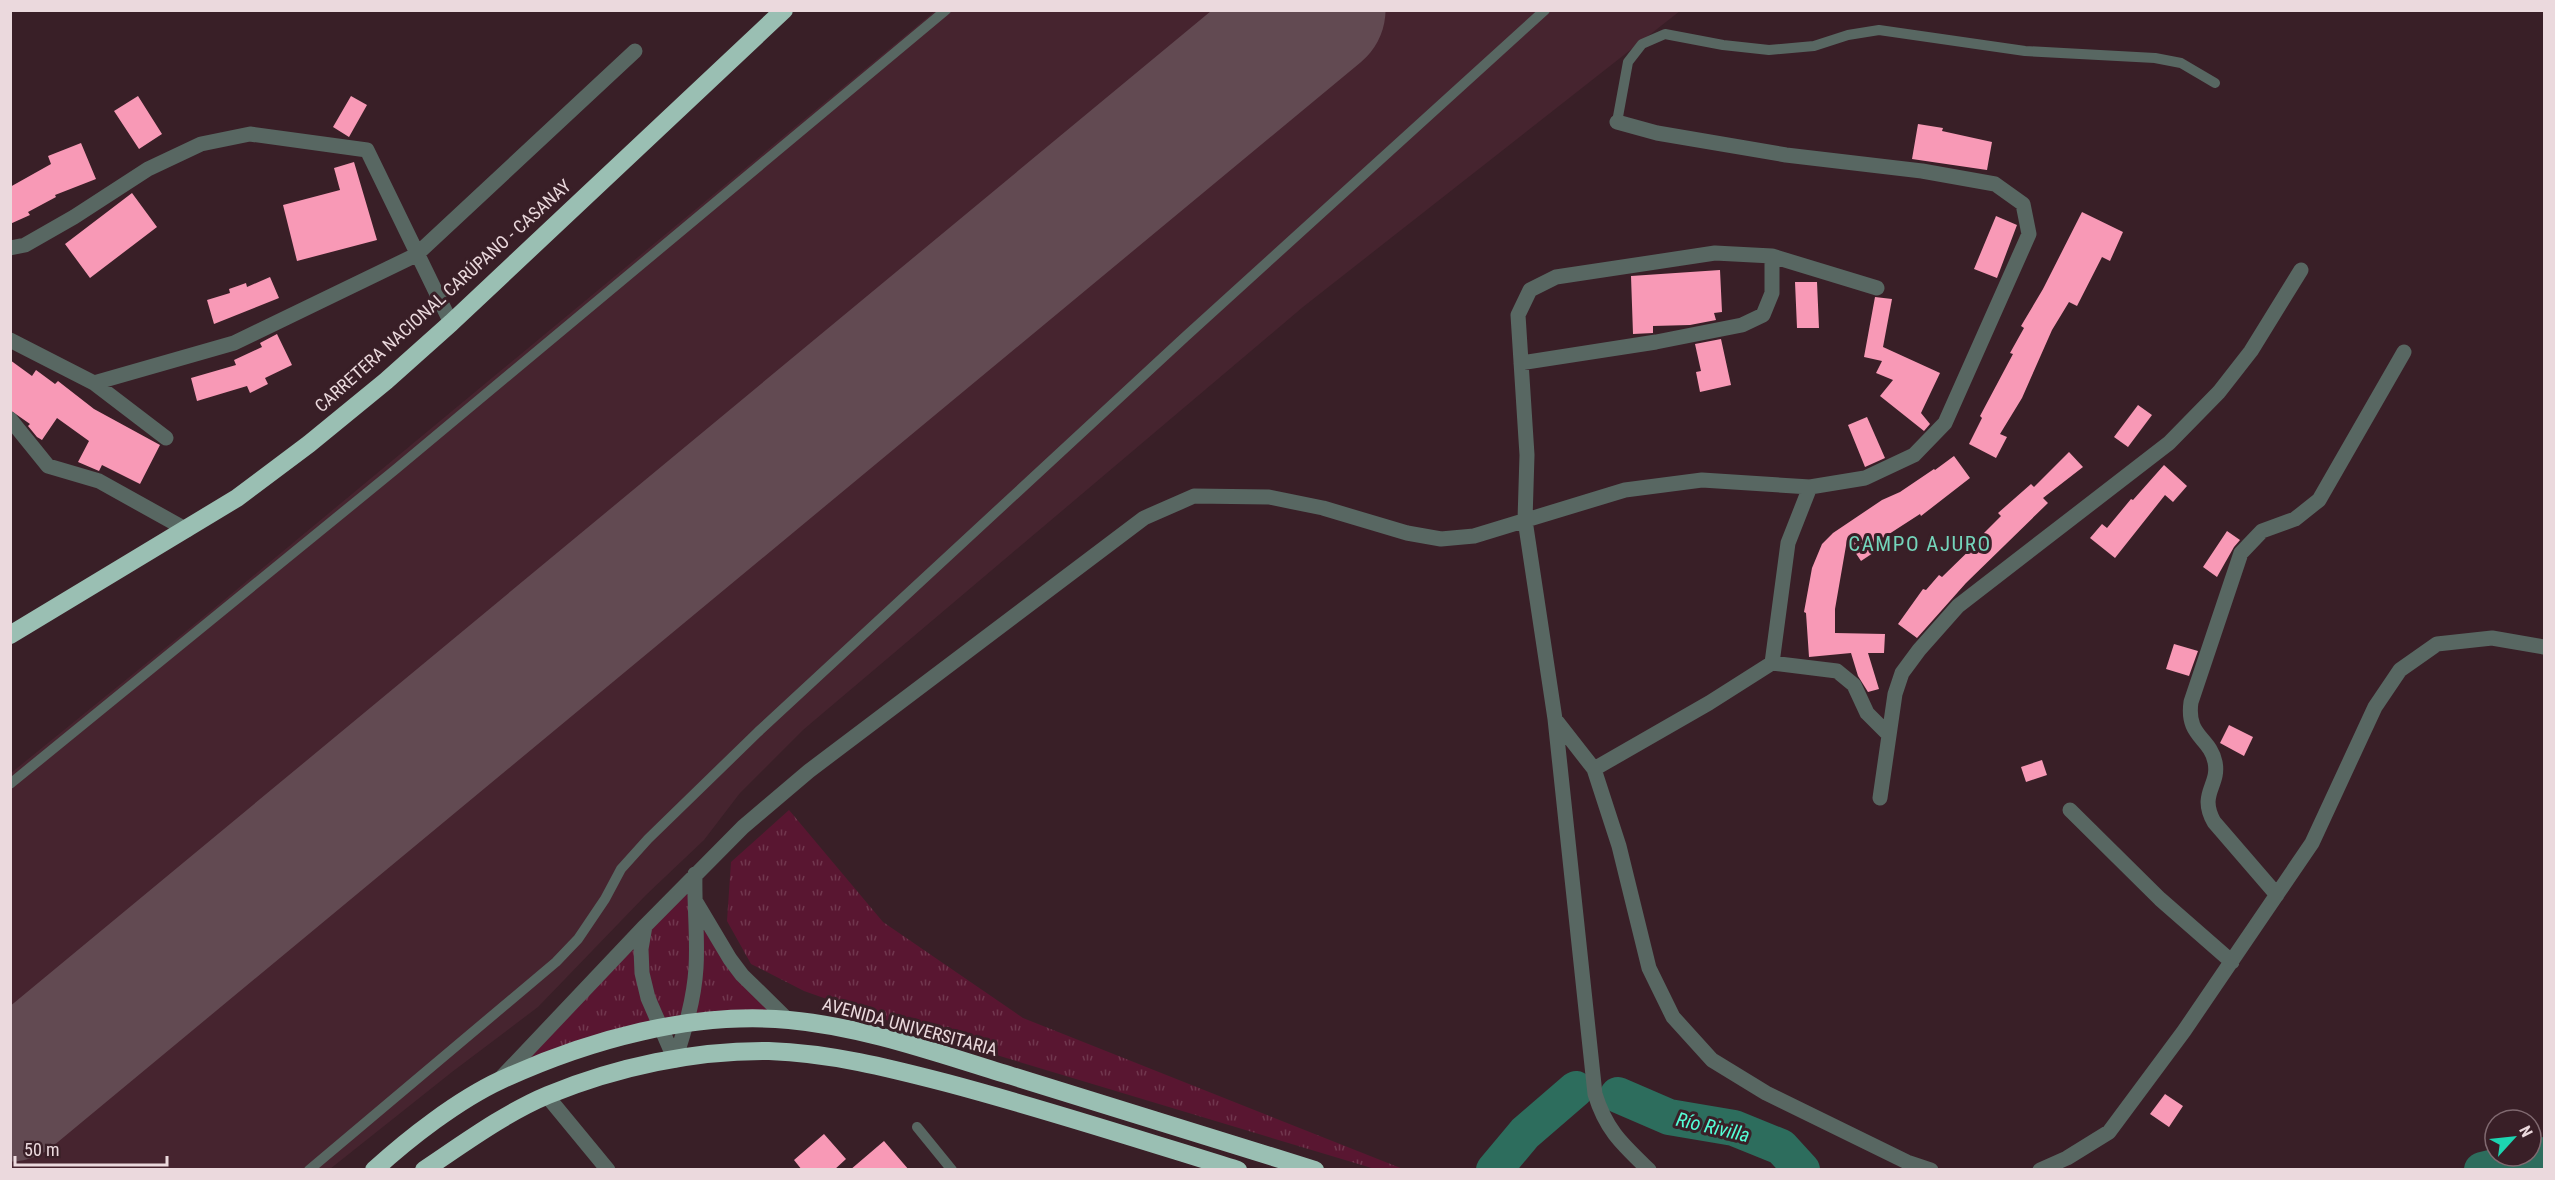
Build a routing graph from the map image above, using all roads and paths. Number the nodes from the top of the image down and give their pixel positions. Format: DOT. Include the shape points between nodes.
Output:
graph roads {
  1 [pos="784,10"];
  2 [pos="946,10"];
  3 [pos="1545,10"];
  4 [pos="635,51"];
  5 [pos="2215,83"];
  6 [pos="1617,122"];
  7 [pos="10,248"];
  8 [pos="416,255"];
  9 [pos="1772,256"];
  10 [pos="2301,270"];
  11 [pos="1877,288"];
  12 [pos="451,323"];
  13 [pos="10,340"];
  14 [pos="2404,352"];
  15 [pos="1521,363"];
  16 [pos="94,383"];
  17 [pos="10,420"];
  18 [pos="166,438"];
  19 [pos="1810,487"];
  20 [pos="1525,520"];
  21 [pos="187,530"];
  22 [pos="10,635"];
  23 [pos="2544,647"];
  24 [pos="1772,663"];
  25 [pos="1555,719"];
  26 [pos="1888,734"];
  27 [pos="1594,769"];
  28 [pos="10,783"];
  29 [pos="1880,798"];
  30 [pos="2070,810"];
  31 [pos="695,874"];
  32 [pos="2277,895"];
  33 [pos="694,897"];
  34 [pos="645,926"];
  35 [pos="2232,962"];
  36 [pos="788,1020"];
  37 [pos="687,1024"];
  38 [pos="661,1028"];
  39 [pos="675,1060"];
  40 [pos="499,1081"];
  41 [pos="547,1096"];
  42 [pos="917,1127"];
  43 [pos="309,1170"];
  44 [pos="374,1170"];
  45 [pos="424,1170"];
  46 [pos="608,1170"];
  47 [pos="952,1170"];
  48 [pos="1238,1170"];
  49 [pos="1315,1170"];
  50 [pos="1649,1170"];
  51 [pos="1931,1170"];
  52 [pos="2040,1170"];
  1 -- 12 [label="highway, CARRETERA NACIONAL CARÚPANO - CASANAY"];
  2 -- 28 [label="lane" via="396,469"];
  3 -- 43 [label="lane" via="758,732 621,868 606,899 556,962"];
  4 -- 8 [label="street"];
  5 -- 6 [label="lane" via="2181,63 2154,58 2025,51 1879,30 1814,46 1769,50 1665,34 1642,44 1628,62"];
  6 -- 19 [label="street" via="1657,133 1786,155 1995,184 2023,204 2029,234 1945,423 1914,455 1865,478"];
  7 -- 8 [label="street" via="26,245 148,169 201,144 250,134 367,150"];
  8 -- 12 [label="street"];
  8 -- 16 [label="street" via="234,344"];
  9 -- 11 [label="street"];
  9 -- 15 [label="street" via="1772,292 1763,315 1742,325"];
  9 -- 15 [label="street" via="1715,254 1556,277 1530,290 1518,315"];
  10 -- 26 [label="street" via="2251,351 2219,392 2169,443 1958,606 1902,674"];
  12 -- 21 [label="highway, CARRETERA NACIONAL CARÚPANO - CASANAY" via="309,444"];
  13 -- 16 [label="street"];
  14 -- 32 [label="street" via="2319,500 2295,519 2262,531 2241,553 2191,702 2192,724 2215,762 2208,811"];
  15 -- 20 [label="street" via="1527,456"];
  16 -- 18 [label="street"];
  17 -- 21 [label="street" via="48,466 99,481"];
  19 -- 20 [label="street" via="1702,480 1625,490"];
  19 -- 24 [label="street" via="1788,543"];
  20 -- 25 [label="street"];
  20 -- 31 [label="street" via="1474,536 1441,539 1269,497 1194,496 1144,519 1017,612 809,771"];
  21 -- 22 [label="highway, CARRETERA NACIONAL CARÚPANO - CASANAY"];
  23 -- 32 [label="street" via="2492,638 2437,644 2400,670 2374,707 2312,843"];
  24 -- 26 [label="street" via="1837,671 1854,685 1867,713"];
  24 -- 27 [label="street"];
  25 -- 27 [label="street"];
  25 -- 50 [label="street" via="1595,1094 1602,1117 1617,1140"];
  26 -- 29 [label="street"];
  27 -- 51 [label="street" via="1619,846 1649,968 1673,1017 1712,1060 1766,1093"];
  30 -- 35 [label="street" via="2160,899"];
  31 -- 33 [label="street"];
  31 -- 34 [label="street"];
  32 -- 35 [label="street"];
  33 -- 36 [label="street" via="742,975"];
  33 -- 37 [label="street" via="696,966"];
  34 -- 38 [label="street" via="642,973"];
  34 -- 40 [label="street"];
  35 -- 52 [label="street" via="2109,1132"];
  36 -- 37 [label="highway, AVENIDA UNIVERSITARIA"];
  36 -- 49 [label="highway, AVENIDA UNIVERSITARIA" via="841,1027 916,1047"];
  37 -- 38 [label="highway, AVENIDA UNIVERSITARIA"];
  37 -- 39 [label="street"];
  38 -- 39 [label="street"];
  38 -- 40 [label="highway, AVENIDA UNIVERSITARIA" via="583,1047"];
  39 -- 41 [label="highway" via="624,1070"];
  39 -- 48 [label="highway" via="769,1051 843,1059 1002,1098"];
  40 -- 44 [label="highway, AVENIDA UNIVERSITARIA" via="438,1118"];
  41 -- 45 [label="highway"];
  41 -- 46 [label="street"];
  42 -- 47 [label="lane"];
}
